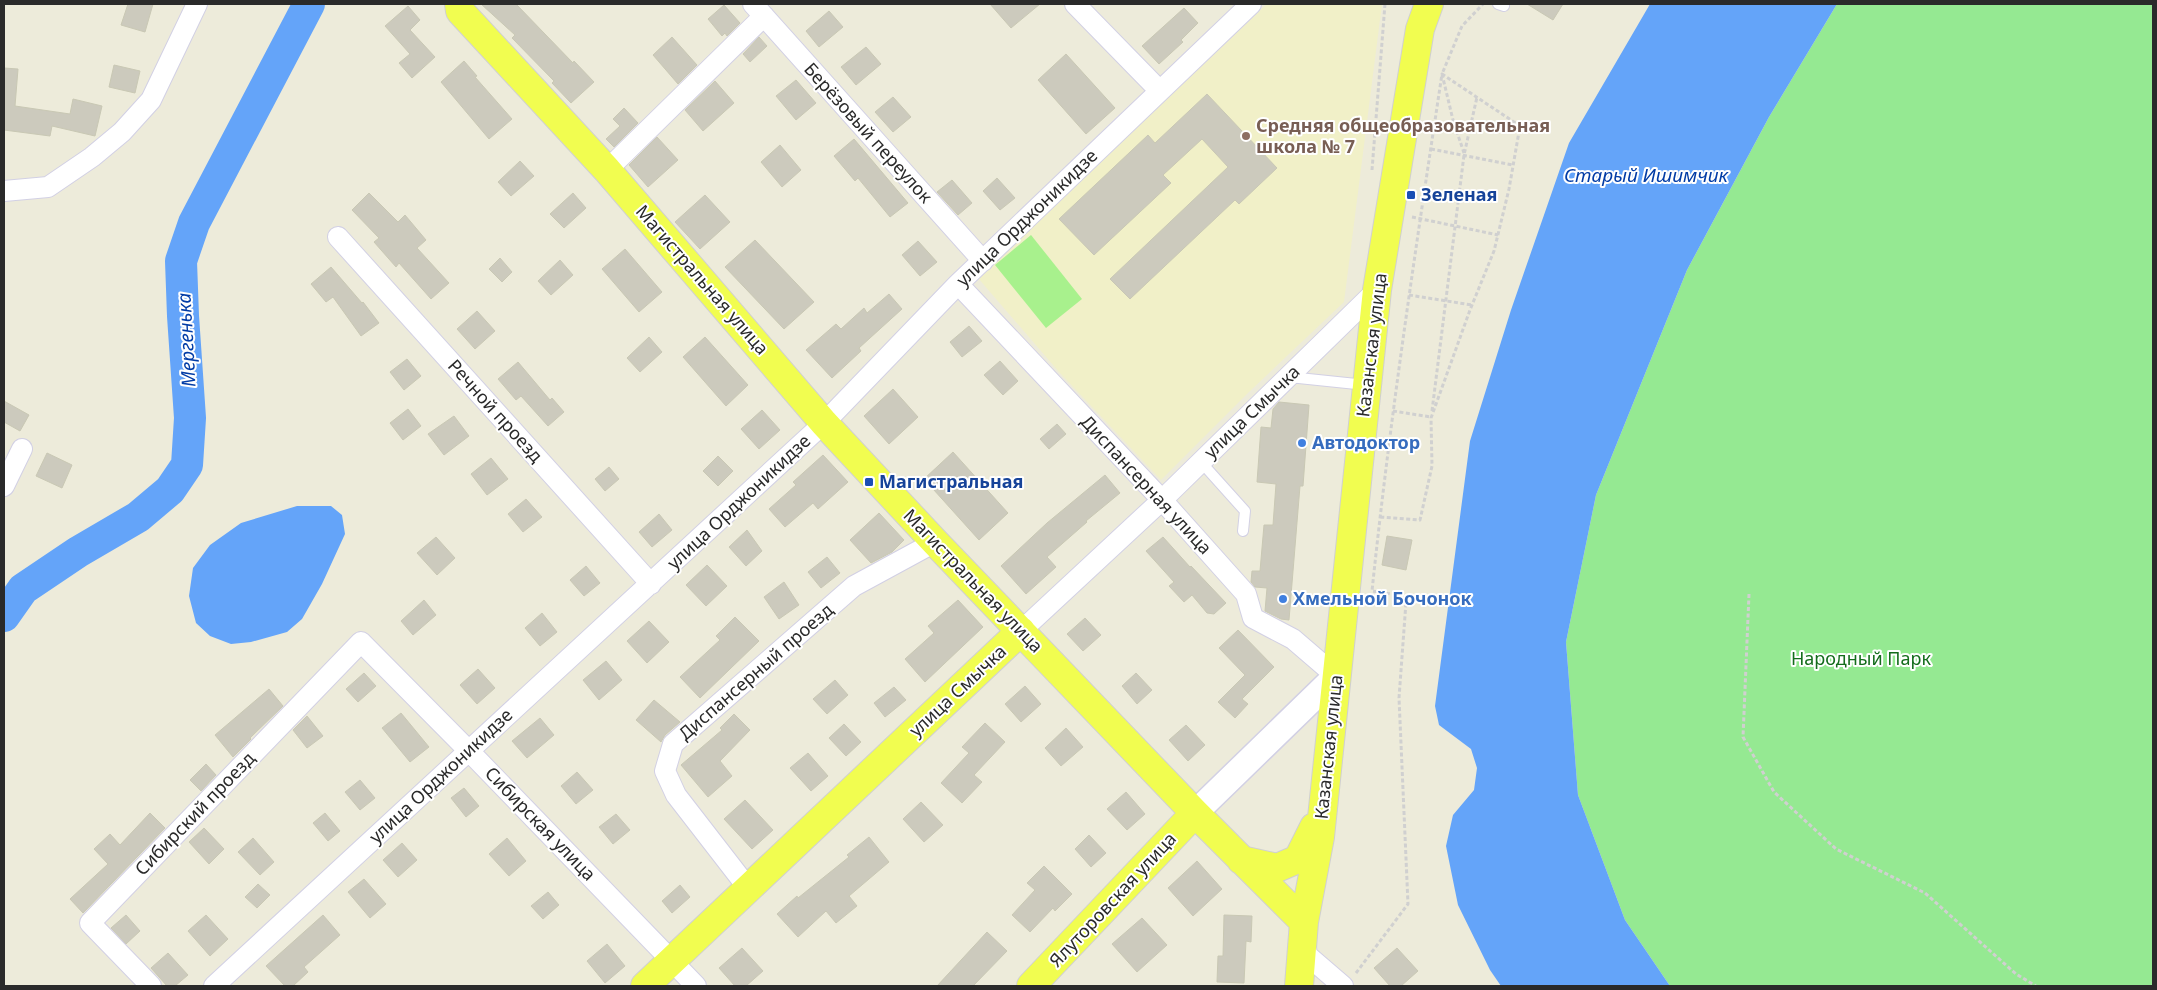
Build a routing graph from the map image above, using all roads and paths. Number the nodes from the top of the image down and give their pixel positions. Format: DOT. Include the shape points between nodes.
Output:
graph roads {
  1 [pos="196,4"];
  2 [pos="1075,4"];
  3 [pos="1251,4"];
  4 [pos="1385,4"];
  5 [pos="1429,4"];
  6 [pos="1483,4"];
  7 [pos="457,6"];
  8 [pos="759,10"];
  9 [pos="1442,74"];
  10 [pos="1159,90"];
  11 [pos="1477,97"];
  12 [pos="1431,149"];
  13 [pos="1464,155"];
  14 [pos="1513,164"];
  15 [pos="607,170"];
  16 [pos="1372,178"];
  17 [pos="4,191"];
  18 [pos="1420,219"];
  19 [pos="1456,225"];
  20 [pos="1498,235"];
  21 [pos="338,237"];
  22 [pos="983,262"];
  23 [pos="958,284"];
  24 [pos="1377,290"];
  25 [pos="1409,295"];
  26 [pos="1446,301"];
  27 [pos="1472,305"];
  28 [pos="1288,377"];
  29 [pos="1367,385"];
  30 [pos="1394,411"];
  31 [pos="1431,418"];
  32 [pos="824,423"];
  33 [pos="22,450"];
  34 [pos="1201,462"];
  35 [pos="4,486"];
  36 [pos="1162,500"];
  37 [pos="1380,517"];
  38 [pos="1243,531"];
  39 [pos="934,542"];
  40 [pos="651,584"];
  41 [pos="1749,594"];
  42 [pos="1021,631"];
  43 [pos="361,642"];
  44 [pos="1336,676"];
  45 [pos="468,750"];
  46 [pos="1323,810"];
  47 [pos="1195,813"];
  48 [pos="1241,860"];
  49 [pos="748,888"];
  50 [pos="1304,922"];
  51 [pos="672,960"];
  52 [pos="1347,982"];
  53 [pos="151,986"];
  54 [pos="214,986"];
  55 [pos="645,986"];
  56 [pos="696,986"];
  57 [pos="1031,986"];
  58 [pos="1299,986"];
  59 [pos="2036,986"];
  1 -- 17 [label="street" via="151,100 122,132 92,158 48,187"];
  2 -- 10 [label="street"];
  3 -- 10 [label="street, улица Орджоникидзе"];
  4 -- 16 [label="path"];
  5 -- 24 [label="main road, Казанская улица" via="1420,29"];
  6 -- 9 [label="path" via="1462,26"];
  7 -- 15 [label="main road, Магистральная улица"];
  8 -- 15 [label="street"];
  8 -- 22 [label="street, Берёзовый переулок"];
  9 -- 11 [label="path"];
  9 -- 12 [label="path"];
  9 -- 13 [label="path"];
  10 -- 22 [label="street, улица Орджоникидзе"];
  11 -- 13 [label="path"];
  11 -- 14 [label="path" via="1520,126"];
  12 -- 13 [label="path"];
  12 -- 18 [label="path"];
  13 -- 14 [label="path"];
  13 -- 19 [label="path"];
  14 -- 20 [label="path"];
  15 -- 32 [label="main road, Магистральная улица"];
  18 -- 19 [label="path"];
  18 -- 25 [label="path"];
  19 -- 20 [label="path"];
  19 -- 26 [label="path"];
  20 -- 27 [label="path"];
  21 -- 40 [label="street, Речной проезд"];
  22 -- 23 [label="street, улица Орджоникидзе"];
  23 -- 32 [label="street, улица Орджоникидзе"];
  23 -- 36 [label="street, Диспансерная улица"];
  24 -- 28 [label="street, улица Смычка"];
  24 -- 29 [label="main road, Казанская улица"];
  25 -- 26 [label="path"];
  25 -- 30 [label="path"];
  26 -- 27 [label="path"];
  26 -- 31 [label="path"];
  27 -- 31 [label="path"];
  28 -- 29 [label="lane"];
  28 -- 34 [label="street, улица Смычка"];
  29 -- 44 [label="main road, Казанская улица"];
  30 -- 31 [label="path"];
  30 -- 37 [label="path"];
  31 -- 37 [label="path" via="1432,466 1420,520"];
  32 -- 39 [label="main road, Магистральная улица" via="885,498"];
  32 -- 40 [label="street, улица Орджоникидзе"];
  33 -- 35 [label="street"];
  34 -- 36 [label="street, улица Смычка"];
  34 -- 38 [label="lane" via="1245,511"];
  36 -- 42 [label="street, улица Смычка"];
  36 -- 44 [label="street, Диспансерная улица" via="1246,594 1253,618 1293,639"];
  37 -- 52 [label="path" via="1372,590 1404,596 1406,602 1399,698 1408,904"];
  39 -- 42 [label="main road, Магистральная улица"];
  39 -- 49 [label="street, Диспансерный проезд" via="854,586 673,744 665,771 676,795"];
  40 -- 45 [label="street, улица Орджоникидзе"];
  41 -- 59 [label="path" via="1743,737 1774,792 1836,849 1925,892 2016,974"];
  42 -- 47 [label="main road, Магистральная улица"];
  42 -- 49 [label="main road, улица Смычка"];
  43 -- 45 [label="street, Сибирская улица"];
  43 -- 53 [label="street, Сибирский проезд" via="90,923"];
  44 -- 46 [label="main road, Казанская улица"];
  44 -- 47 [label="street"];
  45 -- 51 [label="street, Сибирская улица"];
  45 -- 54 [label="street, улица Орджоникидзе"];
  46 -- 48 [label="main road" via="1298,859 1277,868"];
  46 -- 50 [label="main road, Казанская улица"];
  47 -- 48 [label="main road, Магистральная улица"];
  47 -- 57 [label="main road, Ялуторовская улица"];
  48 -- 50 [label="main road, Магистральная улица"];
  49 -- 51 [label="main road, улица Смычка"];
  50 -- 52 [label="street" via="1307,955"];
  50 -- 58 [label="main road, Казанская улица"];
  51 -- 55 [label="main road, улица Смычка"];
  51 -- 56 [label="street, Сибирская улица"];
}
